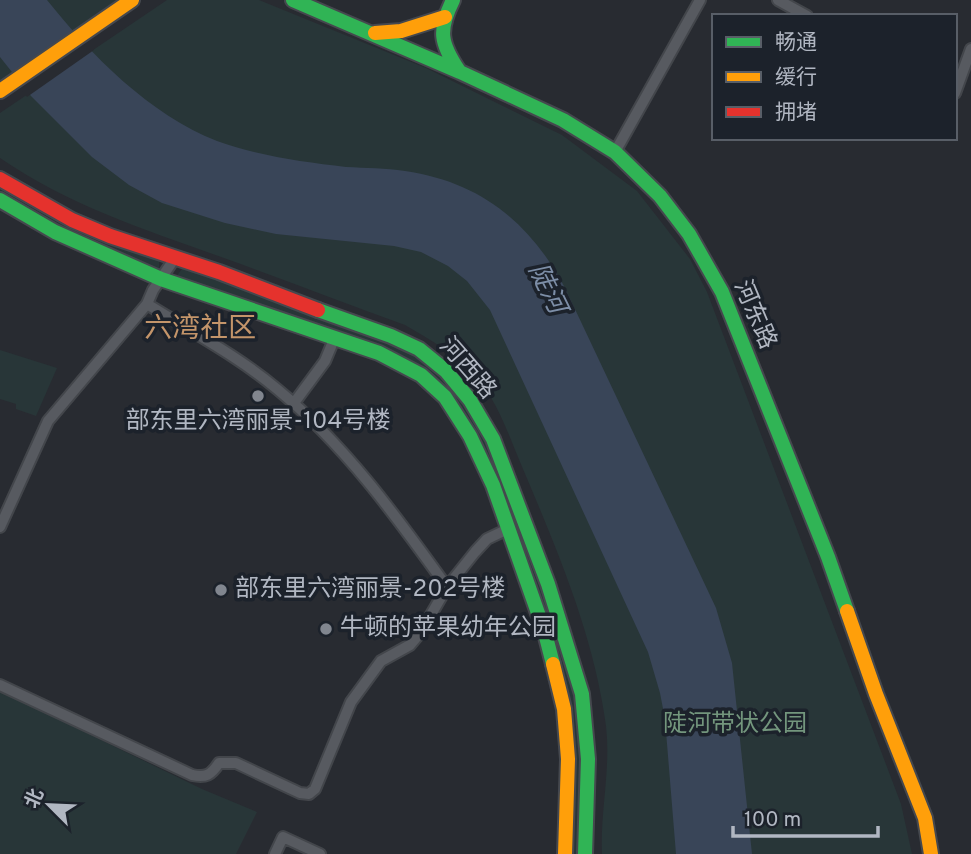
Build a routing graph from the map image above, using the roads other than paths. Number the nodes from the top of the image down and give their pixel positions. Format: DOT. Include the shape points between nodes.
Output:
graph roads {
  1 [pos="132,0"];
  2 [pos="293,0"];
  3 [pos="453,0"];
  4 [pos="700,0"];
  5 [pos="778,0"];
  6 [pos="803,14"];
  7 [pos="444,17"];
  8 [pos="371,33"];
  9 [pos="971,49"];
  10 [pos="460,72"];
  11 [pos="6,86"];
  12 [pos="957,88"];
  13 [pos="615,152"];
  14 [pos="0,179"];
  15 [pos="0,200"];
  16 [pos="176,258"];
  17 [pos="161,279"];
  18 [pos="147,304"];
  19 [pos="335,337"];
  20 [pos="294,403"];
  21 [pos="523,519"];
  22 [pos="0,527"];
  23 [pos="508,529"];
  24 [pos="447,587"];
  25 [pos="0,685"];
  26 [pos="275,854"];
  27 [pos="320,854"];
  28 [pos="565,854"];
  29 [pos="585,854"];
  30 [pos="931,854"];
  1 -- 11 [label="main road"];
  2 -- 8 [label="main road, 河东路"];
  3 -- 7 [label="main road"];
  4 -- 13 [label="street"];
  5 -- 6 [label="street"];
  7 -- 8 [label="main road" via="401,31"];
  7 -- 10 [label="main road" via="440,35"];
  8 -- 10 [label="main road, 河东路"];
  9 -- 12 [label="street"];
  10 -- 13 [label="main road, 河东路" via="563,120"];
  13 -- 30 [label="main road, 河东路" via="660,196 689,234 722,292 828,557 925,818"];
  14 -- 16 [label="main road, 河西路" via="72,220"];
  15 -- 17 [label="main road, 河西路" via="55,232"];
  16 -- 17 [label="street"];
  16 -- 21 [label="main road, 河西路" via="419,349 470,400 493,439"];
  17 -- 18 [label="street"];
  17 -- 19 [label="main road, 河西路"];
  18 -- 20 [label="street"];
  18 -- 22 [label="street" via="48,421"];
  19 -- 20 [label="street" via="325,361"];
  19 -- 23 [label="main road, 河西路" via="379,352 421,375 445,397 470,436"];
  20 -- 24 [label="street" via="370,484"];
  21 -- 23 [label="main road"];
  21 -- 29 [label="main road, 河西路" via="582,694 588,759"];
  23 -- 24 [label="street" via="487,539"];
  23 -- 28 [label="main road, 河西路" via="545,633 564,709 568,759"];
  24 -- 25 [label="street" via="421,632 410,645 381,661 351,702 315,789 309,793 236,763 219,764 202,778 192,775"];
  26 -- 27 [label="street" via="283,837"];
}
